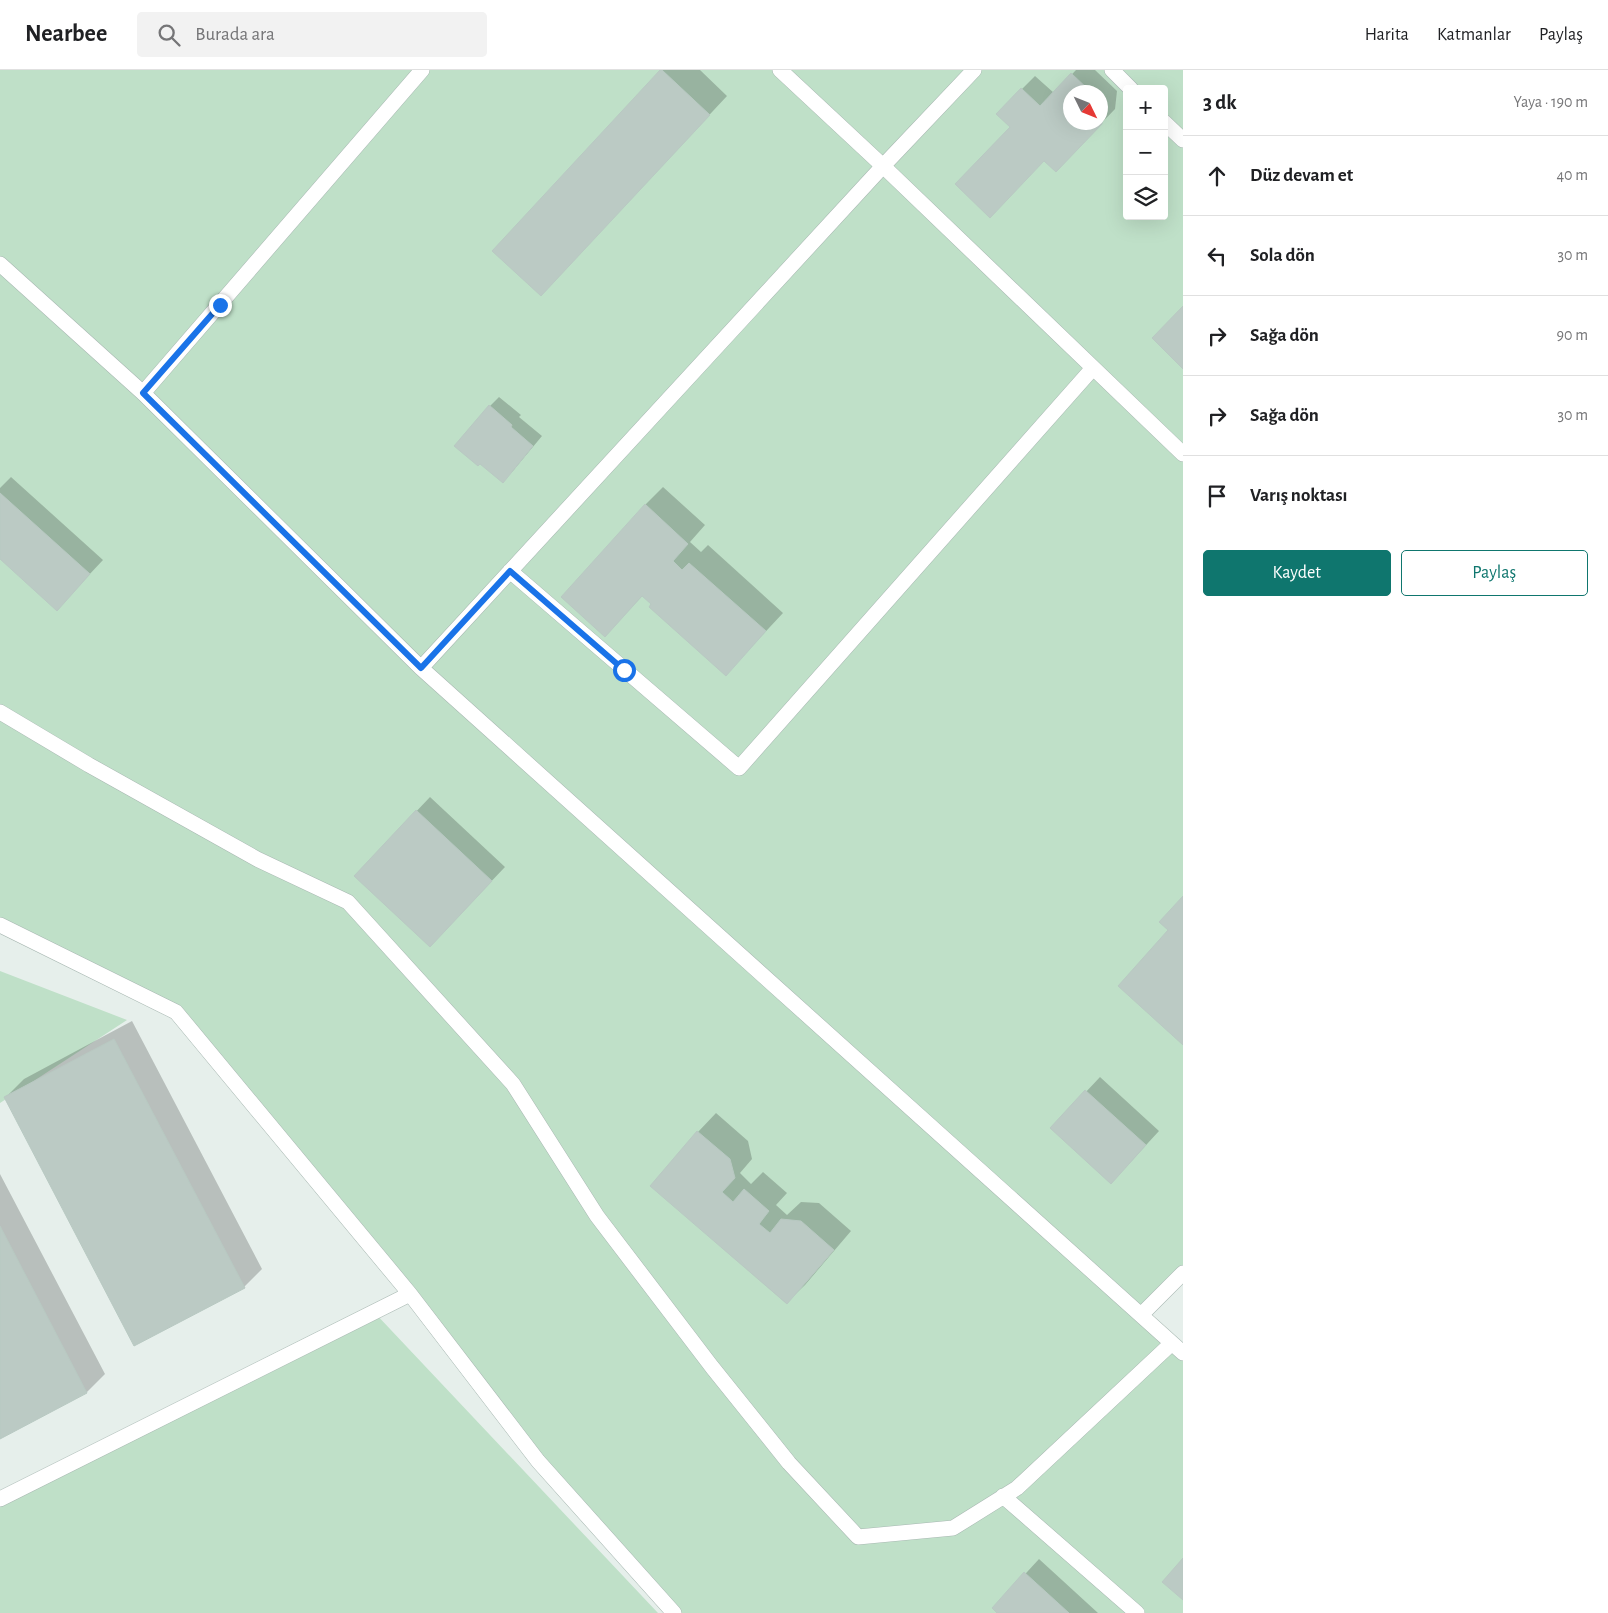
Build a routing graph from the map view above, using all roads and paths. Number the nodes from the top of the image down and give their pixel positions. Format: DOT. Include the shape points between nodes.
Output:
graph roads {
  1 [pos="422,70"];
  2 [pos="780,70"];
  3 [pos="974,70"];
  4 [pos="1112,70"];
  5 [pos="1127,85"];
  6 [pos="1168,126"];
  7 [pos="1183,140"];
  8 [pos="883,166"];
  9 [pos="0,264"];
  10 [pos="1093,368"];
  11 [pos="143,393"];
  12 [pos="1183,454"];
  13 [pos="510,571"];
  14 [pos="421,668"];
  15 [pos="0,712"];
  16 [pos="0,925"];
  17 [pos="1183,1272"];
  18 [pos="410,1294"];
  19 [pos="1141,1315"];
  20 [pos="1178,1348"];
  21 [pos="1003,1496"];
  22 [pos="0,1499"];
  23 [pos="674,1613"];
  24 [pos="1137,1613"];
  1 -- 11 [label="lane"];
  2 -- 8 [label="lane"];
  3 -- 8 [label="lane"];
  4 -- 5 [label="lane"];
  6 -- 7 [label="lane"];
  8 -- 10 [label="lane"];
  8 -- 13 [label="lane"];
  9 -- 11 [label="lane"];
  10 -- 12 [label="lane"];
  10 -- 13 [label="lane" via="738,768"];
  11 -- 14 [label="lane"];
  13 -- 14 [label="lane"];
  14 -- 19 [label="lane"];
  15 -- 21 [label="lane" via="257,859 348,902 512,1084 597,1216 712,1367 789,1463 858,1537 953,1528"];
  16 -- 18 [label="lane" via="176,1012"];
  17 -- 19 [label="lane"];
  18 -- 22 [label="lane"];
  18 -- 23 [label="lane" via="538,1461"];
  19 -- 20 [label="lane"];
  20 -- 21 [label="lane" via="1017,1488"];
  21 -- 24 [label="lane"];
}
